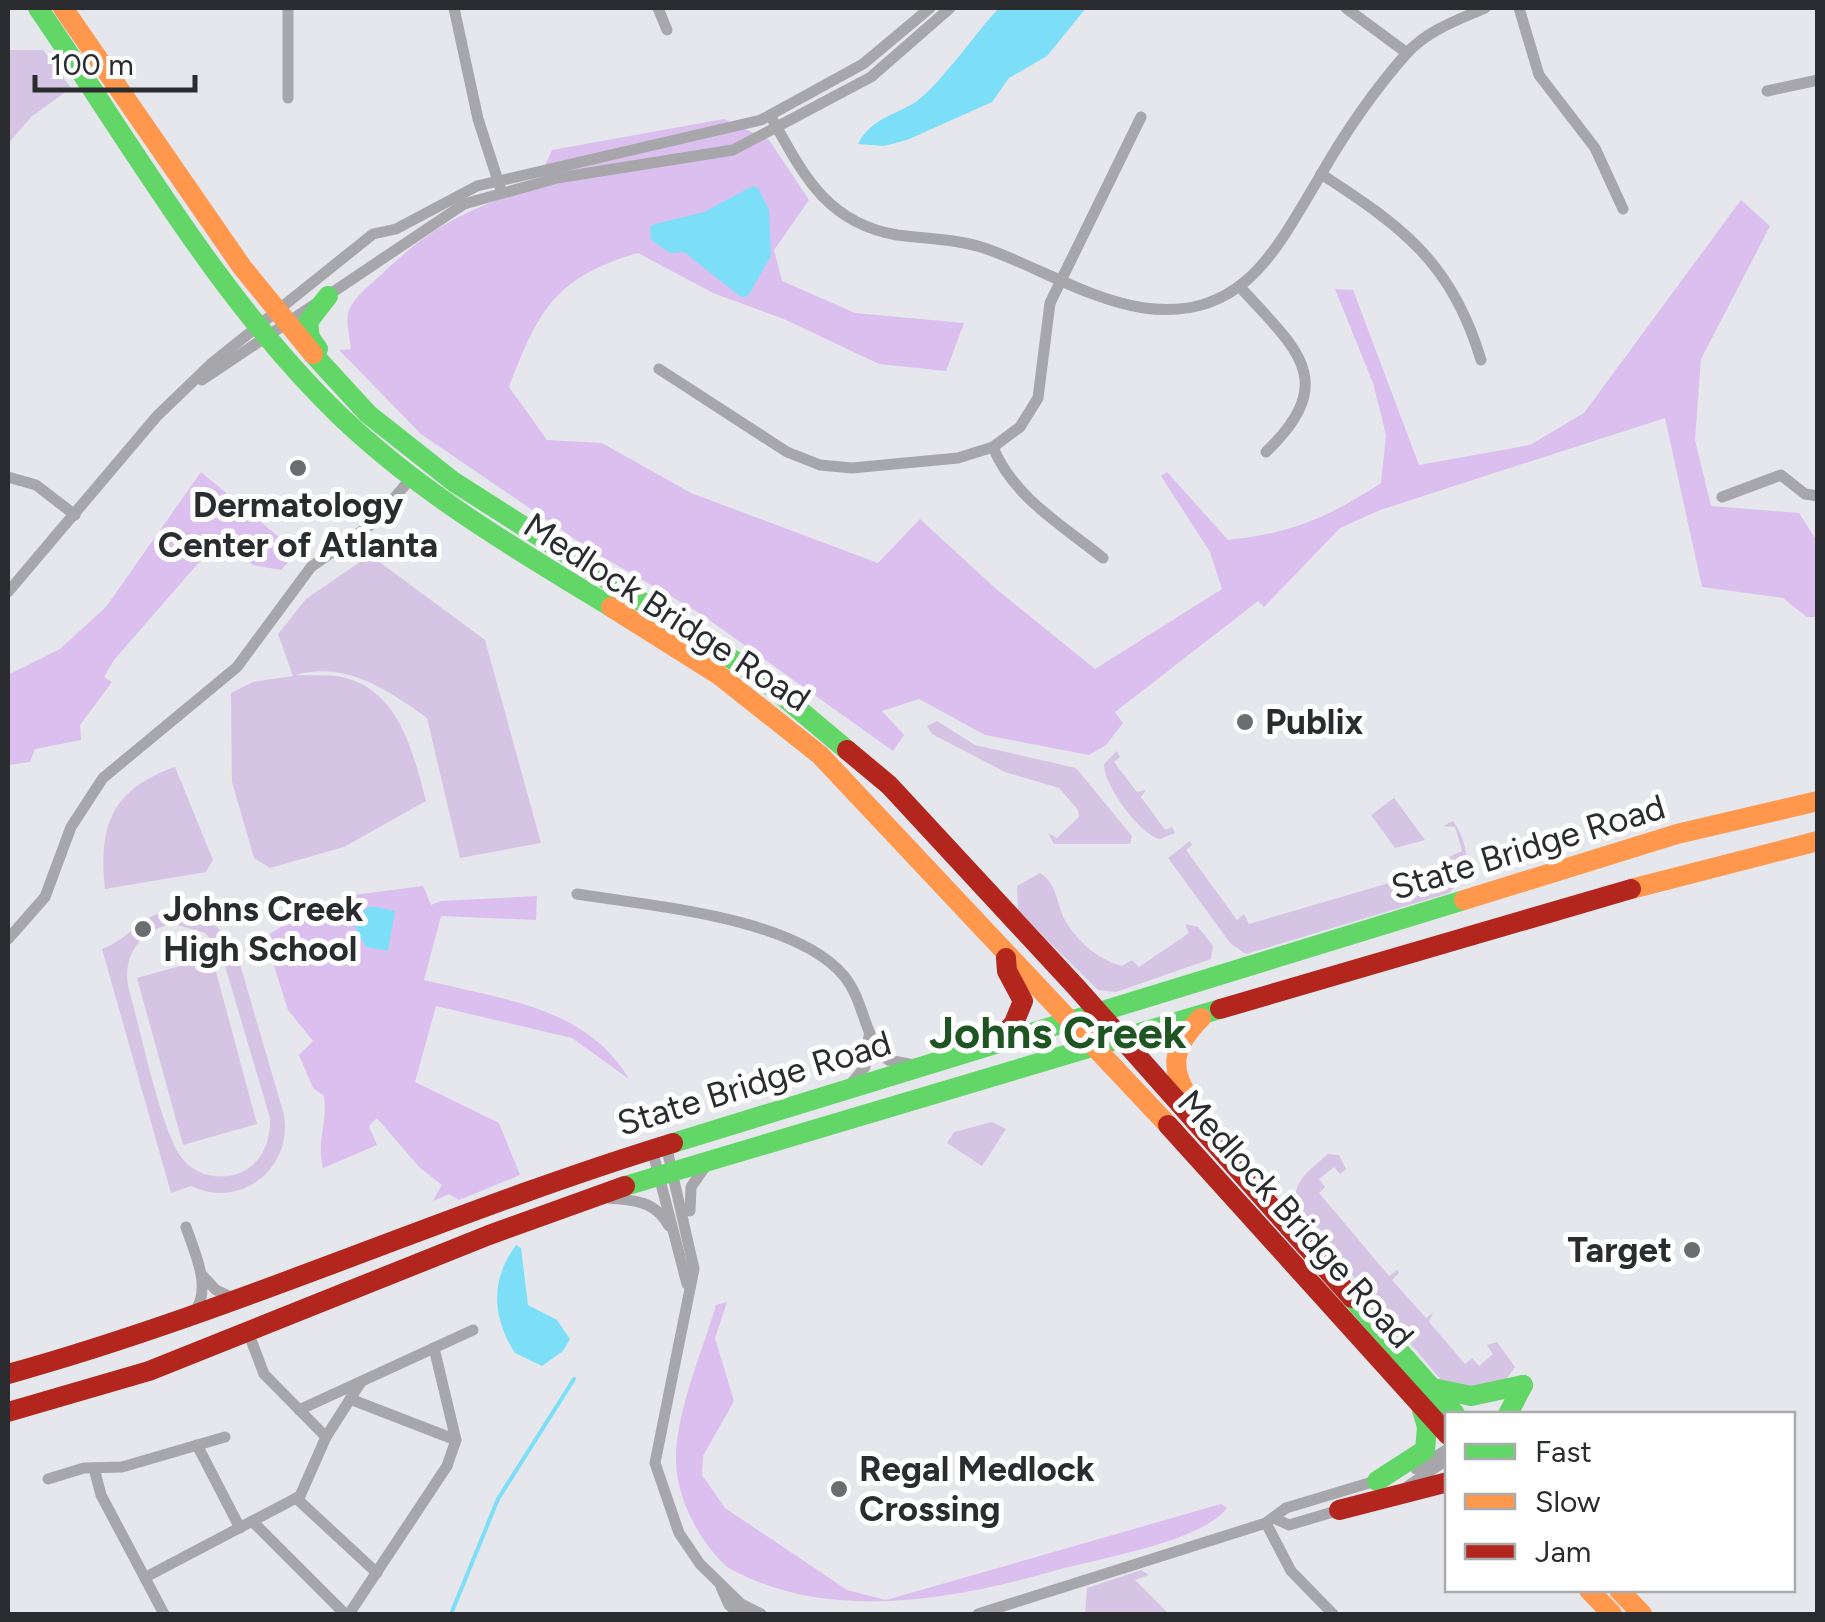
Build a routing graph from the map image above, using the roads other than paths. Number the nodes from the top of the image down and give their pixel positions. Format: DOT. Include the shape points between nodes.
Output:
graph roads {
  1 [pos="38,8"];
  2 [pos="63,8"];
  3 [pos="288,8"];
  4 [pos="454,8"];
  5 [pos="658,8"];
  6 [pos="930,8"];
  7 [pos="950,8"];
  8 [pos="1346,8"];
  9 [pos="1485,8"];
  10 [pos="1519,8"];
  11 [pos="668,30"];
  12 [pos="1407,53"];
  13 [pos="1818,80"];
  14 [pos="1767,92"];
  15 [pos="288,98"];
  16 [pos="770,115"];
  17 [pos="1141,117"];
  18 [pos="778,128"];
  19 [pos="1321,174"];
  20 [pos="500,186"];
  21 [pos="1623,209"];
  22 [pos="1062,279"];
  23 [pos="1240,287"];
  24 [pos="328,296"];
  25 [pos="272,323"];
  26 [pos="1481,360"];
  27 [pos="659,369"];
  28 [pos="993,448"];
  29 [pos="1266,452"];
  30 [pos="419,455"];
  31 [pos="8,477"];
  32 [pos="412,477"];
  33 [pos="1818,496"];
  34 [pos="1722,497"];
  35 [pos="74,515"];
  36 [pos="1103,558"];
  37 [pos="8,592"];
  38 [pos="1818,801"];
  39 [pos="1818,841"];
  40 [pos="577,894"];
  41 [pos="8,940"];
  42 [pos="1006,951"];
  43 [pos="1097,1010"];
  44 [pos="1204,1014"];
  45 [pos="1071,1018"];
  46 [pos="869,1036"];
  47 [pos="1122,1039"];
  48 [pos="998,1041"];
  49 [pos="1096,1047"];
  50 [pos="918,1066"];
  51 [pos="847,1088"];
  52 [pos="1206,1135"];
  53 [pos="659,1147"];
  54 [pos="708,1161"];
  55 [pos="666,1172"];
  56 [pos="600,1196"];
  57 [pos="186,1227"];
  58 [pos="689,1234"];
  59 [pos="675,1238"];
  60 [pos="201,1273"];
  61 [pos="687,1284"];
  62 [pos="239,1300"];
  63 [pos="190,1318"];
  64 [pos="473,1330"];
  65 [pos="251,1339"];
  66 [pos="434,1348"];
  67 [pos="8,1374"];
  68 [pos="360,1382"];
  69 [pos="1425,1395"];
  70 [pos="350,1399"];
  71 [pos="299,1410"];
  72 [pos="8,1412"];
  73 [pos="1452,1412"];
  74 [pos="1509,1412"];
  75 [pos="1445,1430"];
  76 [pos="224,1437"];
  77 [pos="326,1437"];
  78 [pos="456,1440"];
  79 [pos="197,1445"];
  80 [pos="1445,1450"];
  81 [pos="1445,1461"];
  82 [pos="94,1468"];
  83 [pos="48,1479"];
  84 [pos="1377,1481"];
  85 [pos="1445,1483"];
  86 [pos="296,1498"];
  87 [pos="1339,1510"];
  88 [pos="1271,1521"];
  89 [pos="246,1524"];
  90 [pos="377,1573"];
  91 [pos="146,1577"];
  92 [pos="720,1583"];
  93 [pos="1591,1592"];
  94 [pos="1620,1592"];
  95 [pos="164,1614"];
  96 [pos="347,1614"];
  97 [pos="740,1614"];
  98 [pos="760,1614"];
  99 [pos="978,1614"];
  100 [pos="1333,1614"];
  101 [pos="1612,1614"];
  102 [pos="1642,1614"];
  1 -- 25 [label="highway, Medlock Bridge Road"];
  2 -- 25 [label="highway, Medlock Bridge Road"];
  3 -- 15 [label="street"];
  4 -- 20 [label="street"];
  5 -- 11 [label="street"];
  6 -- 16 [label="street" via="863,64"];
  7 -- 18 [label="street" via="871,77"];
  8 -- 12 [label="street"];
  9 -- 12 [label="street" via="1431,33"];
  10 -- 21 [label="street" via="1539,75 1595,148"];
  12 -- 19 [label="street"];
  13 -- 14 [label="street"];
  16 -- 18 [label="street"];
  16 -- 20 [label="street"];
  17 -- 22 [label="street"];
  18 -- 20 [label="street" via="733,150"];
  18 -- 22 [label="street" via="802,176 850,218 892,234 984,248"];
  19 -- 23 [label="street" via="1278,250"];
  19 -- 26 [label="street" via="1390,219 1427,253 1460,302"];
  20 -- 24 [label="street" via="427,225"];
  20 -- 25 [label="street" via="477,186 373,234"];
  22 -- 23 [label="street" via="1121,303 1157,309 1201,304"];
  22 -- 28 [label="street" via="1045,319 1038,398 1020,426"];
  23 -- 29 [label="street" via="1292,345 1305,376 1299,416"];
  24 -- 25 [label="street"];
  24 -- 30 [label="highway, Medlock Bridge Road" via="308,322 310,338"];
  25 -- 30 [label="highway, Medlock Bridge Road"];
  25 -- 32 [label="highway, Medlock Bridge Road" via="319,397"];
  25 -- 35 [label="street" via="182,393"];
  27 -- 28 [label="street" via="787,452 820,465 958,458"];
  28 -- 36 [label="street" via="1018,490"];
  30 -- 43 [label="highway, Medlock Bridge Road" via="801,709 889,786"];
  31 -- 35 [label="street" via="36,485"];
  32 -- 41 [label="street" via="372,524 310,567 237,667 103,778 71,827 45,897"];
  32 -- 42 [label="highway, Medlock Bridge Road" via="497,539 749,696 822,756"];
  33 -- 34 [label="street" via="1781,476"];
  35 -- 37 [label="street"];
  38 -- 43 [label="highway, State Bridge Road" via="1677,834"];
  39 -- 44 [label="highway, State Bridge Road" via="1708,866"];
  40 -- 46 [label="street" via="770,933 818,952 845,978"];
  42 -- 45 [label="highway, Medlock Bridge Road"];
  42 -- 48 [label="highway" via="1005,967 1021,989 1022,1010"];
  43 -- 45 [label="highway, State Bridge Road"];
  43 -- 47 [label="highway, Medlock Bridge Road"];
  44 -- 47 [label="highway, State Bridge Road"];
  44 -- 52 [label="highway" via="1180,1039 1171,1063"];
  45 -- 48 [label="highway, State Bridge Road"];
  45 -- 49 [label="highway, Medlock Bridge Road"];
  46 -- 50 [label="street" via="888,1060"];
  46 -- 51 [label="street" via="865,1067"];
  47 -- 49 [label="highway, State Bridge Road"];
  47 -- 52 [label="highway, Medlock Bridge Road"];
  48 -- 50 [label="highway, State Bridge Road"];
  49 -- 54 [label="highway, State Bridge Road"];
  49 -- 69 [label="highway, Medlock Bridge Road"];
  50 -- 51 [label="highway, State Bridge Road"];
  51 -- 53 [label="highway, State Bridge Road"];
  52 -- 69 [label="highway, Medlock Bridge Road"];
  53 -- 55 [label="street"];
  53 -- 62 [label="highway, State Bridge Road" via="467,1210"];
  54 -- 55 [label="highway, State Bridge Road"];
  54 -- 58 [label="street" via="691,1187"];
  55 -- 56 [label="highway, State Bridge Road"];
  55 -- 58 [label="street"];
  55 -- 59 [label="street"];
  56 -- 59 [label="street" via="651,1205"];
  56 -- 65 [label="highway, State Bridge Road" via="489,1235"];
  57 -- 60 [label="street"];
  58 -- 61 [label="street" via="694,1269"];
  59 -- 61 [label="street"];
  60 -- 62 [label="street" via="216,1290"];
  60 -- 63 [label="street" via="202,1300"];
  61 -- 92 [label="street" via="656,1463 679,1533"];
  62 -- 63 [label="highway, State Bridge Road"];
  63 -- 67 [label="highway, State Bridge Road"];
  64 -- 66 [label="street"];
  65 -- 71 [label="street" via="264,1374"];
  65 -- 72 [label="highway, State Bridge Road"];
  66 -- 68 [label="street"];
  66 -- 78 [label="street"];
  68 -- 70 [label="street"];
  68 -- 71 [label="street"];
  69 -- 73 [label="highway, Medlock Bridge Road"];
  69 -- 74 [label="highway" via="1471,1396 1523,1384"];
  69 -- 75 [label="highway, Medlock Bridge Road"];
  69 -- 84 [label="highway" via="1422,1455"];
  70 -- 77 [label="street"];
  70 -- 78 [label="street"];
  71 -- 77 [label="street"];
  76 -- 79 [label="street"];
  77 -- 86 [label="street"];
  78 -- 90 [label="street" via="448,1466"];
  79 -- 82 [label="street" via="122,1467"];
  79 -- 89 [label="street"];
  80 -- 84 [label="street" via="1412,1471"];
  81 -- 87 [label="street" via="1413,1484"];
  82 -- 83 [label="street"];
  82 -- 91 [label="street" via="101,1495"];
  84 -- 88 [label="street" via="1286,1508"];
  85 -- 87 [label="highway"];
  86 -- 89 [label="street"];
  86 -- 90 [label="street"];
  87 -- 88 [label="street" via="1289,1525"];
  88 -- 99 [label="street"];
  88 -- 100 [label="street" via="1291,1571"];
  89 -- 91 [label="street"];
  89 -- 96 [label="street"];
  90 -- 96 [label="street"];
  91 -- 95 [label="street"];
  92 -- 97 [label="street"];
  92 -- 98 [label="street"];
  93 -- 101 [label="highway"];
  94 -- 102 [label="highway"];
}
